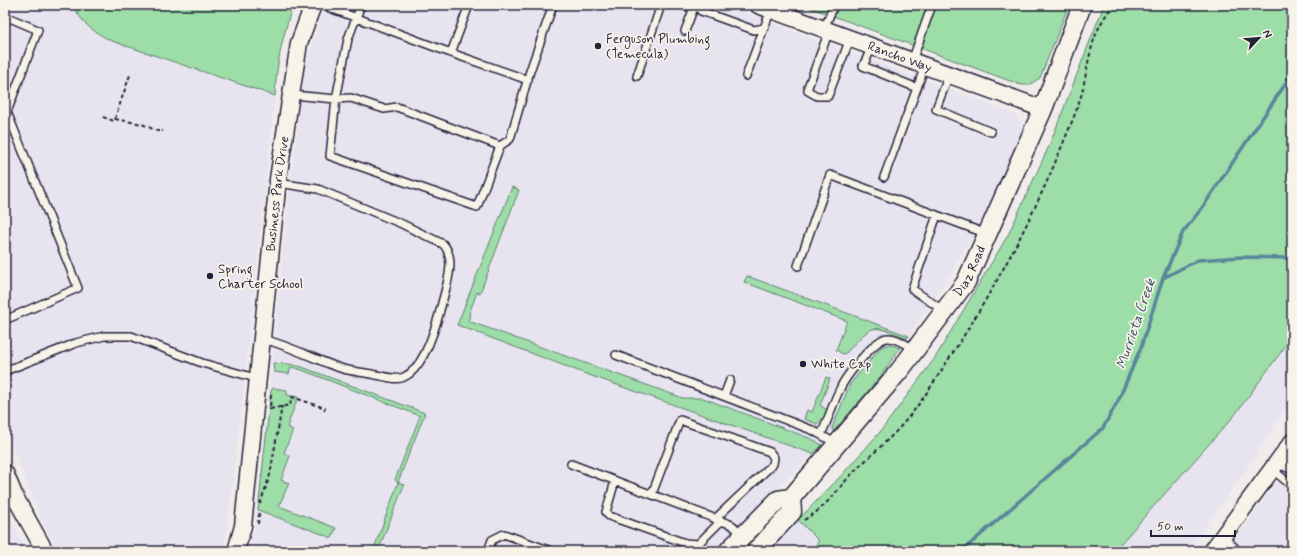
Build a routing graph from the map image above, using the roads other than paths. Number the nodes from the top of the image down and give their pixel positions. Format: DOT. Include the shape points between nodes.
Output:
graph roads {
  1 [pos="313,5"];
  2 [pos="322,5"];
  3 [pos="361,5"];
  4 [pos="469,5"];
  5 [pos="553,5"];
  6 [pos="662,5"];
  7 [pos="682,5"];
  8 [pos="690,5"];
  9 [pos="696,5"];
  10 [pos="834,5"];
  11 [pos="932,5"];
  12 [pos="1082,5"];
  13 [pos="763,7"];
  14 [pos="5,16"];
  15 [pos="356,19"];
  16 [pos="764,28"];
  17 [pos="826,30"];
  18 [pos="685,31"];
  19 [pos="850,39"];
  20 [pos="872,47"];
  21 [pos="451,53"];
  22 [pos="919,64"];
  23 [pos="949,75"];
  24 [pos="637,76"];
  25 [pos="746,76"];
  26 [pos="528,80"];
  27 [pos="918,88"];
  28 [pos="292,95"];
  29 [pos="336,99"];
  30 [pos="1043,109"];
  31 [pos="991,132"];
  32 [pos="500,146"];
  33 [pos="884,177"];
  34 [pos="278,183"];
  35 [pos="938,215"];
  36 [pos="987,235"];
  37 [pos="798,266"];
  38 [pos="944,311"];
  39 [pos="5,320"];
  40 [pos="263,339"];
  41 [pos="915,350"];
  42 [pos="616,355"];
  43 [pos="5,371"];
  44 [pos="730,380"];
  45 [pos="265,384"];
  46 [pos="724,396"];
  47 [pos="821,434"];
  48 [pos="1292,442"];
  49 [pos="837,444"];
  50 [pos="571,464"];
  51 [pos="1274,466"];
  52 [pos="1292,470"];
  53 [pos="6,478"];
  54 [pos="615,480"];
  55 [pos="1292,486"];
  56 [pos="652,494"];
  57 [pos="791,498"];
  58 [pos="718,520"];
  59 [pos="743,536"];
  60 [pos="1223,536"];
  61 [pos="45,551"];
  62 [pos="236,551"];
  63 [pos="488,551"];
  64 [pos="551,551"];
  65 [pos="728,551"];
  66 [pos="756,551"];
  67 [pos="1212,551"];
  68 [pos="1238,551"];
  1 -- 28 [label="street, Business Park Drive" via="299,43"];
  2 -- 15 [label="lane"];
  3 -- 15 [label="lane"];
  4 -- 21 [label="lane"];
  5 -- 26 [label="lane"];
  6 -- 24 [label="lane"];
  7 -- 8 [label="lane"];
  9 -- 16 [label="lane" via="701,11 754,30"];
  9 -- 18 [label="lane"];
  10 -- 17 [label="lane"];
  11 -- 22 [label="lane"];
  12 -- 30 [label="main road, Diaz Road"];
  13 -- 16 [label="lane"];
  13 -- 17 [label="street, Rancho Way"];
  14 -- 39 [label="lane" via="38,30 7,112 78,288"];
  15 -- 21 [label="lane"];
  15 -- 29 [label="lane" via="348,39"];
  16 -- 25 [label="lane"];
  17 -- 19 [label="street, Rancho Way"];
  17 -- 19 [label="lane" via="822,53 808,88 808,91 817,96 828,96"];
  19 -- 20 [label="street, Rancho Way"];
  20 -- 22 [label="street, Rancho Way"];
  20 -- 27 [label="lane" via="863,66"];
  21 -- 26 [label="lane"];
  22 -- 23 [label="street, Rancho Way"];
  22 -- 27 [label="lane"];
  23 -- 30 [label="street, Rancho Way"];
  23 -- 31 [label="lane" via="936,109"];
  26 -- 32 [label="lane" via="510,138"];
  27 -- 33 [label="lane"];
  28 -- 29 [label="lane"];
  28 -- 34 [label="street, Business Park Drive"];
  29 -- 32 [label="lane" via="351,98 384,109 397,107"];
  29 -- 32 [label="lane" via="330,156 477,207"];
  30 -- 36 [label="main road, Diaz Road"];
  34 -- 40 [label="street, Business Park Drive"];
  34 -- 40 [label="lane" via="318,189 443,244 448,249 448,277 435,329 423,357 404,377 393,378 342,369 285,344"];
  35 -- 36 [label="lane"];
  35 -- 37 [label="lane" via="830,175"];
  35 -- 38 [label="lane" via="912,288"];
  36 -- 38 [label="main road, Diaz Road" via="966,282"];
  38 -- 41 [label="main road, Diaz Road"];
  40 -- 45 [label="street, Business Park Drive"];
  41 -- 47 [label="lane" via="891,338 884,338 877,343 848,375"];
  41 -- 49 [label="main road, Diaz Road"];
  42 -- 46 [label="lane"];
  43 -- 45 [label="lane" via="104,336 131,336"];
  44 -- 46 [label="lane"];
  45 -- 62 [label="street, Business Park Drive" via="243,526"];
  46 -- 47 [label="lane"];
  47 -- 49 [label="lane"];
  48 -- 51 [label="street"];
  49 -- 57 [label="main road, Diaz Road"];
  50 -- 54 [label="lane"];
  51 -- 52 [label="lane"];
  51 -- 55 [label="lane"];
  51 -- 60 [label="street"];
  53 -- 61 [label="street"];
  54 -- 56 [label="lane"];
  54 -- 58 [label="lane" via="606,512 610,516 695,545 703,541"];
  56 -- 58 [label="lane"];
  56 -- 58 [label="lane" via="680,420 770,452 774,458 773,464"];
  57 -- 59 [label="main road, Diaz Road" via="778,500"];
  57 -- 66 [label="main road" via="792,512"];
  58 -- 59 [label="lane" via="732,525"];
  59 -- 65 [label="main road, Diaz Road"];
  60 -- 67 [label="street"];
  60 -- 68 [label="lane"];
  63 -- 64 [label="lane" via="492,540 504,534"];
}
